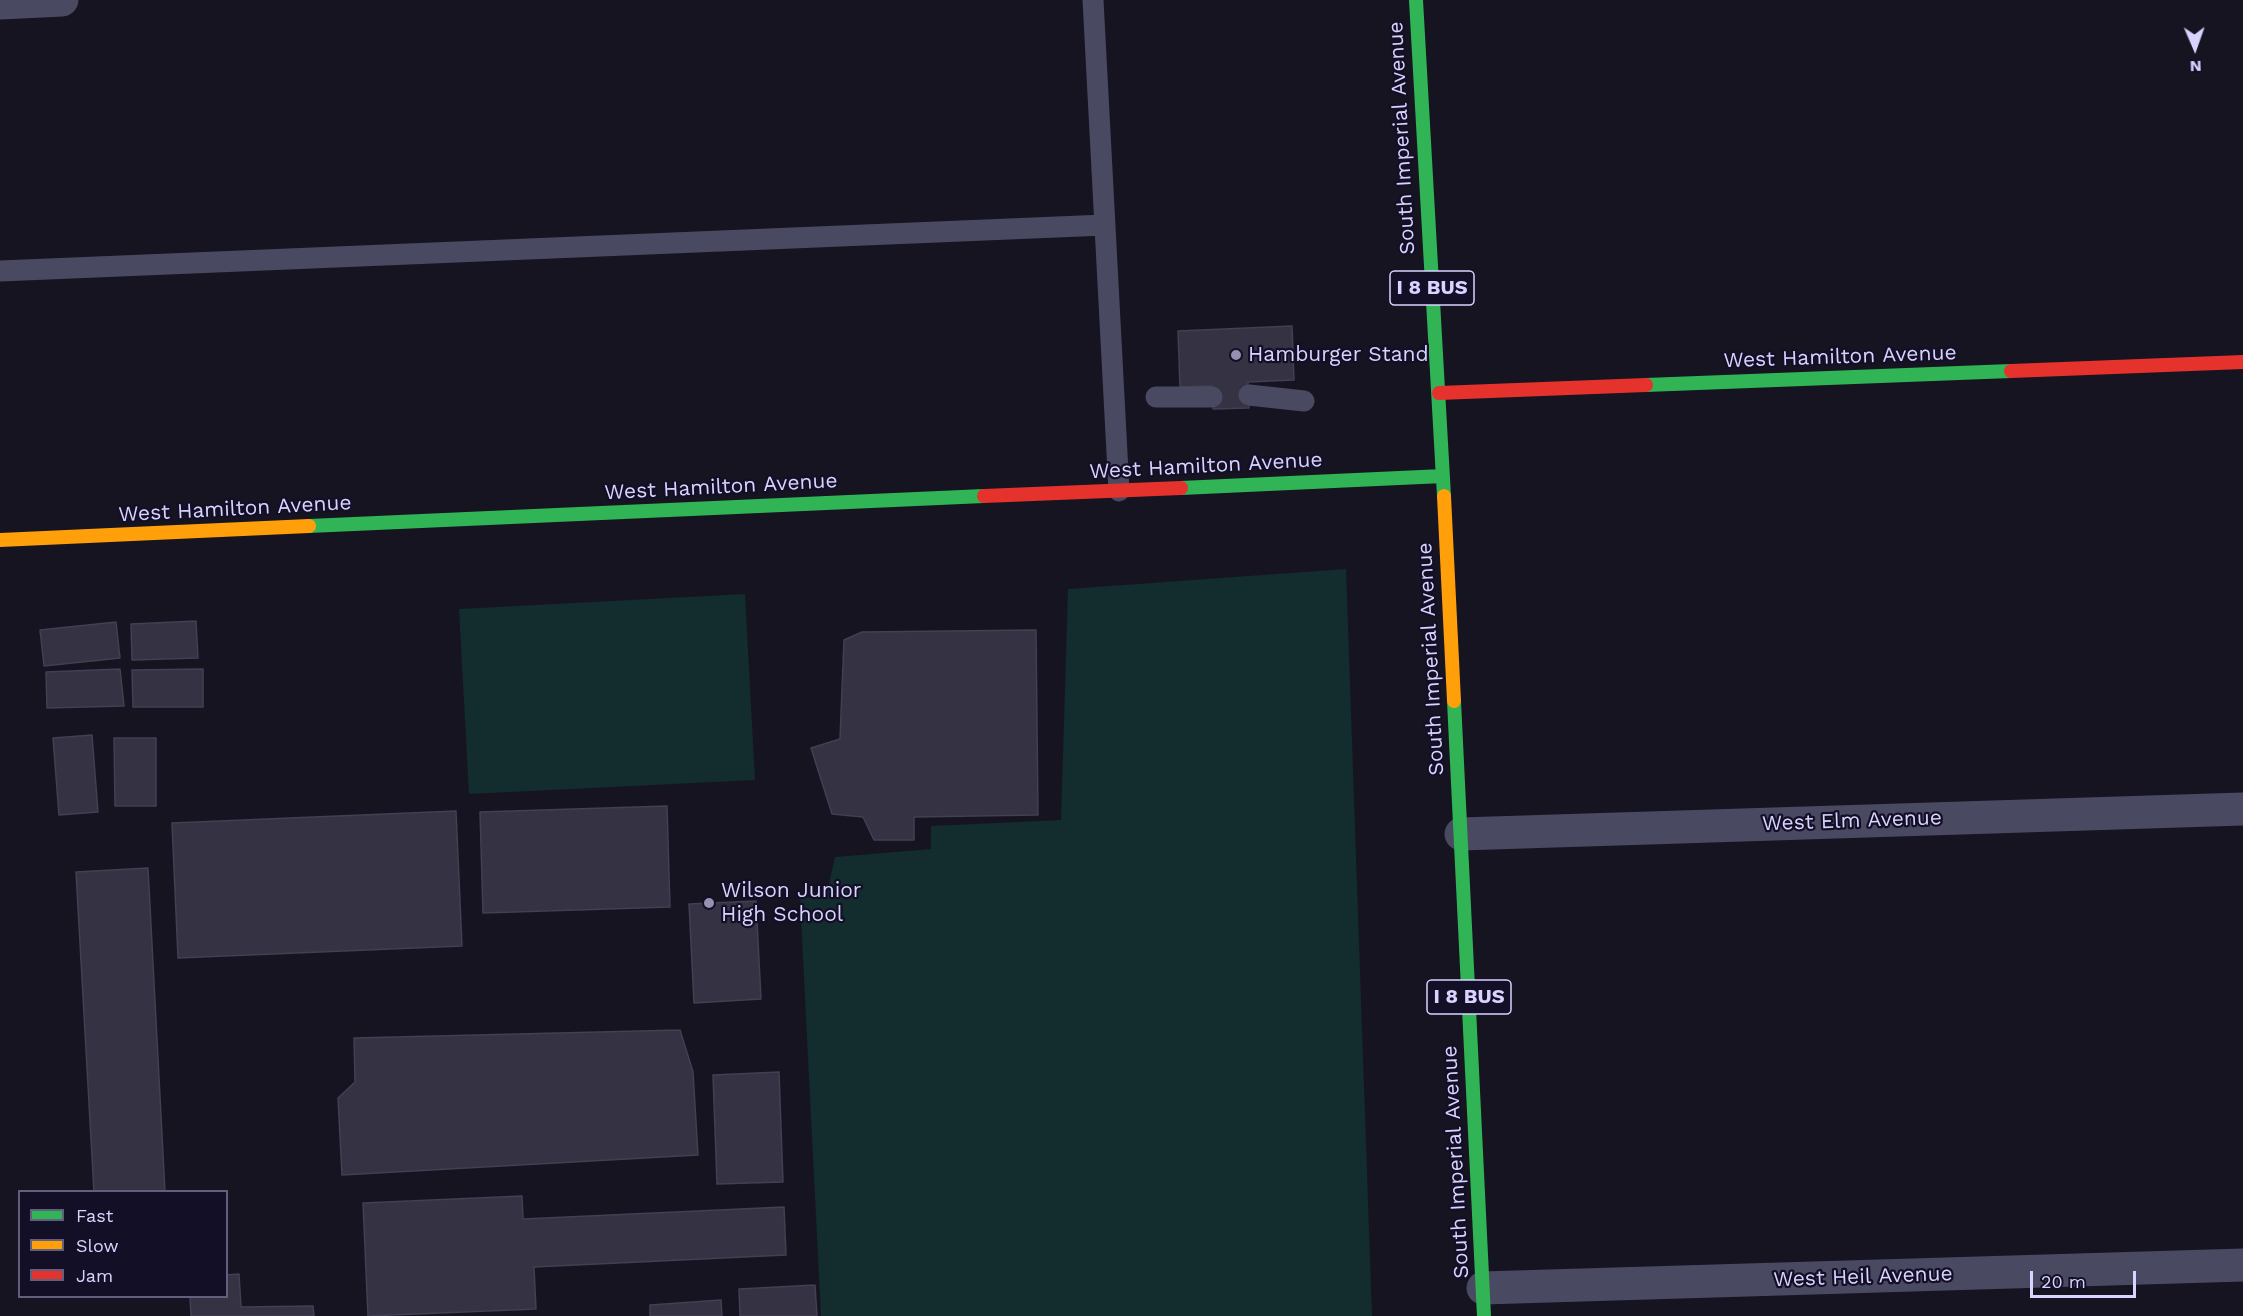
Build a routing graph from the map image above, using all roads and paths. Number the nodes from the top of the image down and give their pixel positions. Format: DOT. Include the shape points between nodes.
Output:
graph roads {
  1 [pos="62,0"];
  2 [pos="1093,0"];
  3 [pos="1416,0"];
  4 [pos="0,3"];
  5 [pos="1105,225"];
  6 [pos="0,271"];
  7 [pos="2243,362"];
  8 [pos="1439,393"];
  9 [pos="1249,395"];
  10 [pos="1212,397"];
  11 [pos="1156,398"];
  12 [pos="1304,400"];
  13 [pos="1443,476"];
  14 [pos="1119,491"];
  15 [pos="0,540"];
  16 [pos="2243,808"];
  17 [pos="1461,834"];
  18 [pos="2243,1266"];
  19 [pos="1483,1302"];
  1 -- 4 [label="street"];
  2 -- 5 [label="lane"];
  3 -- 8 [label="main road, South Imperial Avenue / I 8 BUS"];
  5 -- 6 [label="lane"];
  5 -- 14 [label="lane"];
  7 -- 8 [label="main road, West Hamilton Avenue"];
  8 -- 13 [label="main road, South Imperial Avenue / I 8 BUS"];
  9 -- 12 [label="lane"];
  10 -- 11 [label="lane"];
  13 -- 14 [label="main road, West Hamilton Avenue"];
  13 -- 17 [label="main road, South Imperial Avenue / I 8 BUS"];
  14 -- 15 [label="main road, West Hamilton Avenue"];
  16 -- 17 [label="street, West Elm Avenue"];
  17 -- 19 [label="main road, South Imperial Avenue / I 8 BUS"];
  18 -- 19 [label="street, West Heil Avenue"];
}
